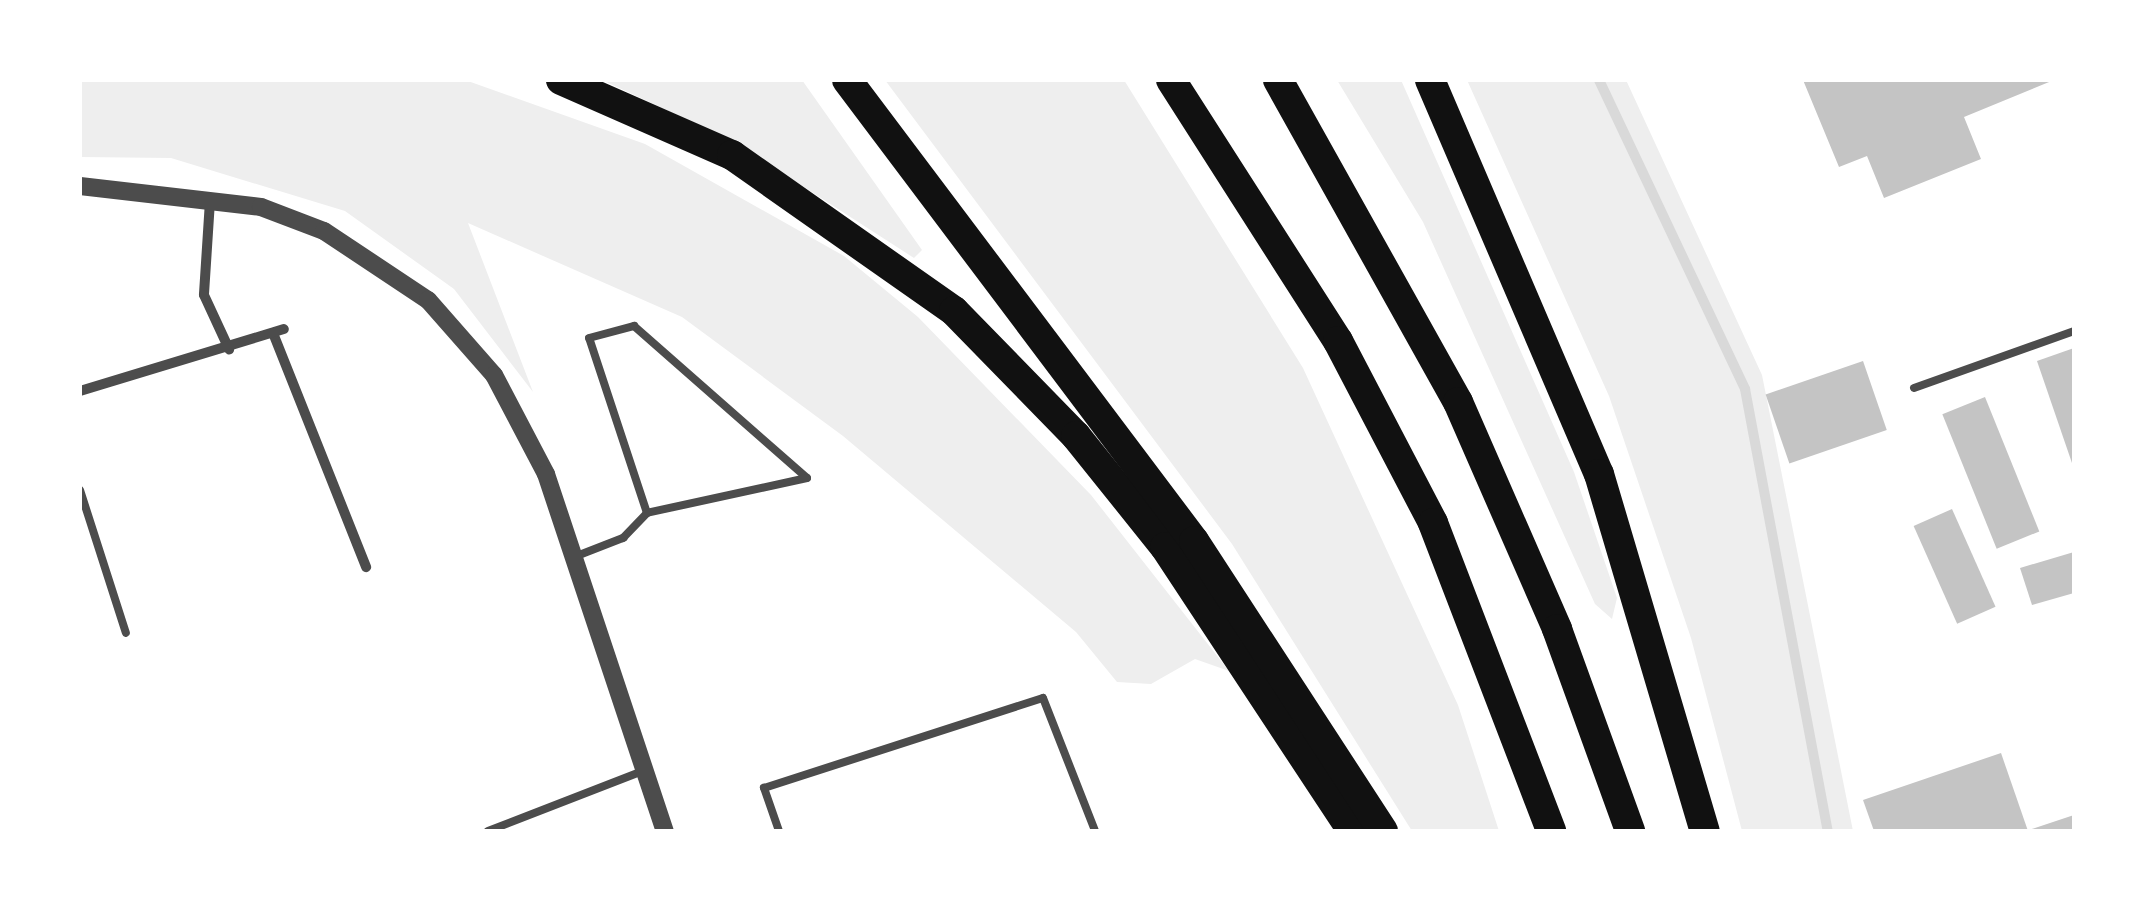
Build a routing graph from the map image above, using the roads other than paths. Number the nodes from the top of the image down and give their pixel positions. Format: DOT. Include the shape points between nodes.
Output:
graph roads {
  1 [pos="561,80"];
  2 [pos="847,80"];
  3 [pos="1171,80"];
  4 [pos="1278,80"];
  5 [pos="1430,80"];
  6 [pos="80,186"];
  7 [pos="210,195"];
  8 [pos="2074,332"];
  9 [pos="229,349"];
  10 [pos="1914,388"];
  11 [pos="80,391"];
  12 [pos="80,490"];
  13 [pos="647,513"];
  14 [pos="574,557"];
  15 [pos="366,567"];
  16 [pos="126,634"];
  17 [pos="644,770"];
  18 [pos="488,831"];
  19 [pos="665,831"];
  20 [pos="779,831"];
  21 [pos="1095,831"];
  22 [pos="1352,831"];
  23 [pos="1383,831"];
  24 [pos="1551,831"];
  25 [pos="1630,831"];
  26 [pos="1705,831"];
  1 -- 22 [label="highway" via="732,154 954,311 1076,436 1165,548"];
  2 -- 23 [label="highway" via="1183,526"];
  3 -- 24 [label="highway" via="1338,341 1433,523"];
  4 -- 25 [label="highway" via="1458,402 1557,629"];
  5 -- 26 [label="highway" via="1599,474"];
  6 -- 7 [label="street"];
  7 -- 9 [label="street" via="204,295"];
  7 -- 14 [label="street" via="324,231 428,300 494,375 546,474"];
  8 -- 10 [label="lane"];
  9 -- 11 [label="street"];
  9 -- 15 [label="street" via="278,331"];
  12 -- 16 [label="lane"];
  13 -- 13 [label="lane" via="590,338 634,326 807,478"];
  13 -- 14 [label="lane" via="623,538"];
  14 -- 17 [label="street"];
  17 -- 18 [label="lane"];
  17 -- 19 [label="street"];
  20 -- 21 [label="lane" via="764,788 1042,698"];
}
